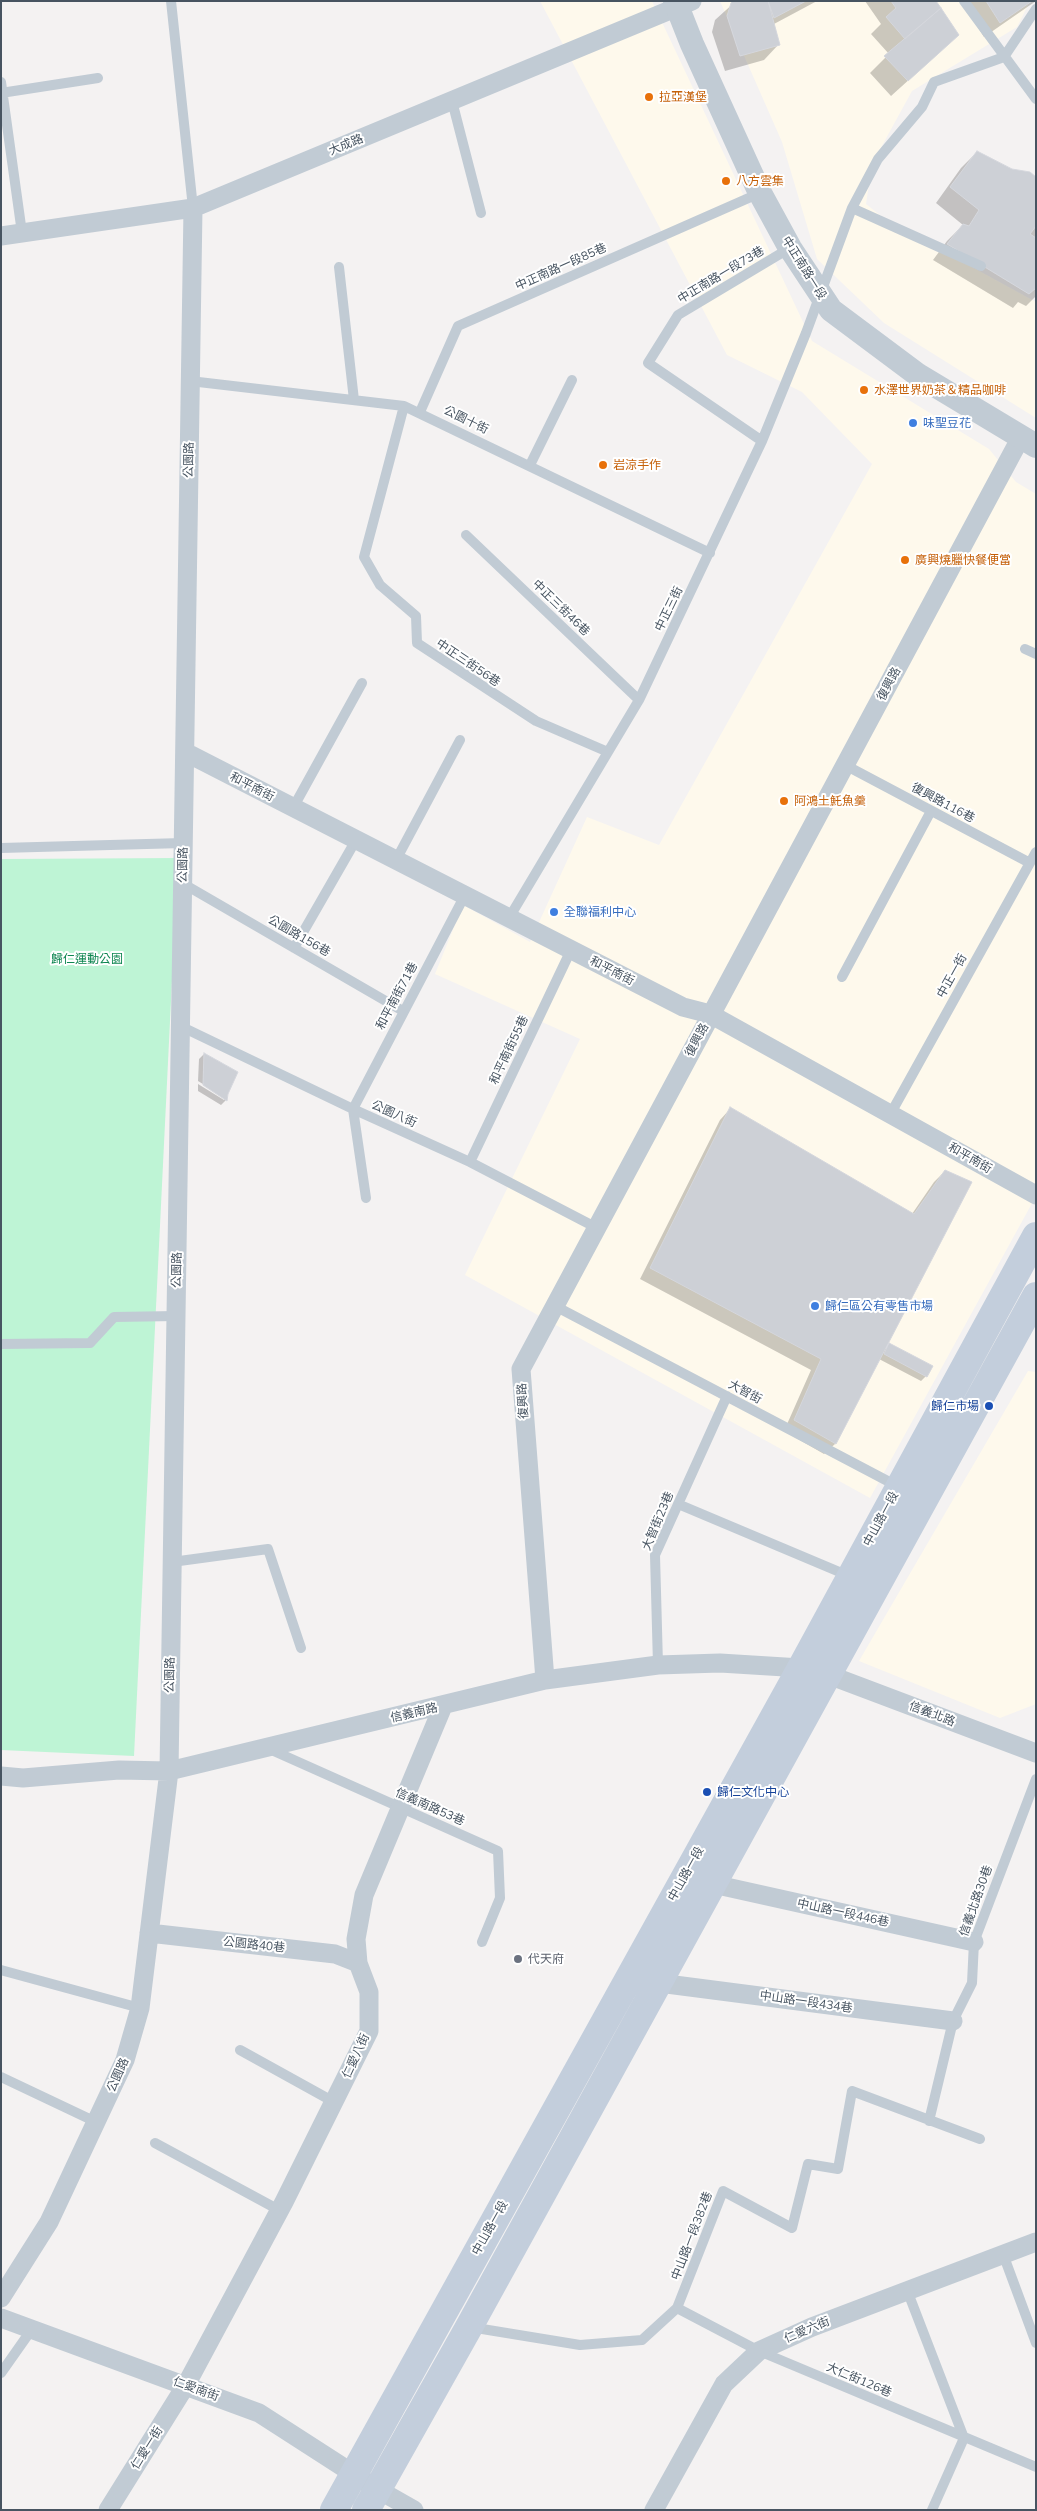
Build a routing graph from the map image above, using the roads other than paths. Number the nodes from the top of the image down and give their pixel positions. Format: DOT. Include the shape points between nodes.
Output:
graph roads {
  1 [pos="171,1"];
  2 [pos="964,1"];
  3 [pos="682,4"];
  4 [pos="1036,9"];
  5 [pos="1004,56"];
  6 [pos="98,78"];
  7 [pos="2,89"];
  8 [pos="1036,99"];
  9 [pos="452,101"];
  10 [pos="760,194"];
  11 [pos="193,208"];
  12 [pos="852,208"];
  13 [pos="481,213"];
  14 [pos="22,233"];
  15 [pos="1,236"];
  16 [pos="790,248"];
  17 [pos="981,266"];
  18 [pos="339,267"];
  19 [pos="820,296"];
  20 [pos="572,380"];
  21 [pos="190,381"];
  22 [pos="354,400"];
  23 [pos="404,406"];
  24 [pos="420,412"];
  25 [pos="762,441"];
  26 [pos="1028,441"];
  27 [pos="530,465"];
  28 [pos="466,535"];
  29 [pos="710,553"];
  30 [pos="1025,649"];
  31 [pos="1036,654"];
  32 [pos="362,683"];
  33 [pos="639,700"];
  34 [pos="460,740"];
  35 [pos="185,752"];
  36 [pos="608,752"];
  37 [pos="845,765"];
  38 [pos="293,808"];
  39 [pos="931,811"];
  40 [pos="356,840"];
  41 [pos="183,843"];
  42 [pos="1,848"];
  43 [pos="1036,852"];
  44 [pos="396,860"];
  45 [pos="1030,863"];
  46 [pos="182,883"];
  47 [pos="465,895"];
  48 [pos="509,918"];
  49 [pos="294,948"];
  50 [pos="571,950"];
  51 [pos="842,977"];
  52 [pos="403,1011"];
  53 [pos="710,1014"];
  54 [pos="180,1026"];
  55 [pos="352,1109"];
  56 [pos="891,1113"];
  57 [pos="470,1162"];
  58 [pos="1036,1195"];
  59 [pos="366,1198"];
  60 [pos="597,1228"];
  61 [pos="1035,1239"];
  62 [pos="1036,1296"];
  63 [pos="555,1306"];
  64 [pos="176,1316"];
  65 [pos="1,1344"];
  66 [pos="728,1396"];
  67 [pos="911,1494"];
  68 [pos="678,1504"];
  69 [pos="172,1562"];
  70 [pos="850,1577"];
  71 [pos="301,1648"];
  72 [pos="658,1665"];
  73 [pos="801,1668"];
  74 [pos="829,1674"];
  75 [pos="545,1680"];
  76 [pos="443,1706"];
  77 [pos="266,1748"];
  78 [pos="1036,1753"];
  79 [pos="169,1771"];
  80 [pos="1,1776"];
  81 [pos="1036,1779"];
  82 [pos="400,1808"];
  83 [pos="713,1884"];
  84 [pos="149,1933"];
  85 [pos="482,1942"];
  86 [pos="974,1942"];
  87 [pos="358,1963"];
  88 [pos="1,1970"];
  89 [pos="659,1983"];
  90 [pos="140,2008"];
  91 [pos="953,2022"];
  92 [pos="240,2050"];
  93 [pos="1,2077"];
  94 [pos="334,2102"];
  95 [pos="929,2121"];
  96 [pos="96,2122"];
  97 [pos="980,2139"];
  98 [pos="155,2143"];
  99 [pos="279,2210"];
  100 [pos="1036,2242"];
  101 [pos="1003,2254"];
  102 [pos="907,2290"];
  103 [pos="1,2298"];
  104 [pos="677,2308"];
  105 [pos="1,2318"];
  106 [pos="469,2327"];
  107 [pos="32,2329"];
  108 [pos="1036,2343"];
  109 [pos="758,2351"];
  110 [pos="1,2373"];
  111 [pos="186,2385"];
  112 [pos="964,2438"];
  113 [pos="1036,2467"];
  114 [pos="354,2474"];
  115 [pos="372,2499"];
  116 [pos="108,2510"];
  117 [pos="334,2510"];
  118 [pos="414,2510"];
  119 [pos="654,2510"];
  120 [pos="932,2510"];
  1 -- 11 [label="lane"];
  2 -- 5 [label="lane"];
  3 -- 9 [label="street, 大成路"];
  3 -- 10 [label="street, 中正南路一段" via="692,44"];
  4 -- 5 [label="lane"];
  5 -- 8 [label="lane"];
  5 -- 12 [label="lane, 中正三街" via="934,82 922,107 878,159"];
  6 -- 7 [label="lane"];
  7 -- 14 [label="lane"];
  9 -- 11 [label="street, 大成路"];
  9 -- 13 [label="lane"];
  10 -- 16 [label="street, 中正南路一段"];
  10 -- 24 [label="lane, 中正南路一段85巷" via="458,326"];
  11 -- 14 [label="street, 大成路"];
  11 -- 21 [label="street, 公園路"];
  12 -- 17 [label="lane"];
  12 -- 19 [label="lane, 中正三街"];
  14 -- 15 [label="street, 大成路"];
  16 -- 19 [label="street, 中正南路一段"];
  16 -- 25 [label="lane, 中正南路一段73巷" via="678,315 648,363"];
  18 -- 22 [label="lane"];
  19 -- 25 [label="lane, 中正三街"];
  19 -- 26 [label="street, 中正南路一段" via="831,310 918,375"];
  20 -- 27 [label="lane"];
  21 -- 22 [label="lane, 公園十街"];
  21 -- 35 [label="street, 公園路"];
  22 -- 23 [label="lane, 公園十街"];
  23 -- 24 [label="lane, 公園十街"];
  23 -- 36 [label="lane, 中正三街56巷" via="364,557 380,585 416,616 417,643 536,721"];
  24 -- 27 [label="lane, 公園十街"];
  25 -- 29 [label="lane, 中正三街"];
  26 -- 37 [label="street, 復興路"];
  27 -- 29 [label="lane, 公園十街"];
  28 -- 33 [label="lane, 中正三街46巷"];
  29 -- 33 [label="lane, 中正三街"];
  30 -- 31 [label="lane"];
  32 -- 38 [label="lane"];
  33 -- 36 [label="lane, 中正三街"];
  34 -- 44 [label="lane"];
  35 -- 38 [label="street, 和平南街"];
  35 -- 41 [label="street, 公園路"];
  36 -- 48 [label="lane, 中正三街"];
  37 -- 39 [label="lane, 復興路116巷"];
  37 -- 53 [label="street, 復興路"];
  38 -- 40 [label="street, 和平南街"];
  39 -- 45 [label="lane, 復興路116巷"];
  39 -- 51 [label="lane"];
  40 -- 44 [label="street, 和平南街"];
  40 -- 49 [label="lane"];
  41 -- 42 [label="lane"];
  41 -- 46 [label="street, 公園路"];
  43 -- 45 [label="lane, 中正一街"];
  44 -- 47 [label="street, 和平南街"];
  45 -- 56 [label="lane, 中正一街"];
  46 -- 49 [label="lane, 公園路156巷"];
  46 -- 54 [label="street, 公園路"];
  47 -- 48 [label="street, 和平南街"];
  47 -- 52 [label="lane, 和平南街71巷"];
  48 -- 50 [label="street, 和平南街"];
  49 -- 52 [label="lane, 公園路156巷"];
  50 -- 53 [label="street, 和平南街" via="683,1007"];
  50 -- 57 [label="lane, 和平南街55巷"];
  52 -- 55 [label="lane, 和平南街71巷"];
  53 -- 56 [label="street, 和平南街"];
  53 -- 60 [label="street, 復興路"];
  54 -- 55 [label="lane, 公園八街"];
  54 -- 64 [label="street, 公園路"];
  55 -- 57 [label="lane, 公園八街"];
  55 -- 59 [label="lane"];
  56 -- 58 [label="street, 和平南街"];
  57 -- 60 [label="lane, 公園八街"];
  60 -- 63 [label="street, 復興路"];
  61 -- 67 [label="main road, 中山路一段"];
  62 -- 67 [label="main road, 中山路一段"];
  63 -- 66 [label="lane, 大智街"];
  63 -- 75 [label="street, 復興路" via="521,1369"];
  64 -- 65 [label="lane" via="114,1316 90,1343"];
  64 -- 69 [label="street, 公園路"];
  66 -- 67 [label="lane, 大智街"];
  66 -- 68 [label="lane, 大智街23巷"];
  67 -- 70 [label="main road, 中山路一段"];
  67 -- 74 [label="main road, 中山路一段"];
  68 -- 70 [label="lane"];
  68 -- 72 [label="lane, 大智街23巷" via="656,1556"];
  69 -- 71 [label="lane" via="268,1549"];
  69 -- 79 [label="street, 公園路"];
  70 -- 73 [label="main road, 中山路一段"];
  72 -- 73 [label="street, 信義南路" via="720,1663"];
  72 -- 75 [label="street, 信義南路"];
  73 -- 74 [label="street, 信義南路"];
  73 -- 114 [label="main road, 中山路一段"];
  74 -- 78 [label="street, 信義北路"];
  74 -- 83 [label="main road, 中山路一段"];
  75 -- 76 [label="street, 信義南路"];
  76 -- 77 [label="street, 信義南路"];
  76 -- 82 [label="street, 仁愛八街"];
  77 -- 79 [label="street, 信義南路"];
  77 -- 82 [label="lane, 信義南路53巷"];
  79 -- 80 [label="street, 信義南路" via="119,1770 23,1778"];
  79 -- 84 [label="street, 公園路"];
  81 -- 86 [label="lane, 信義北路30巷"];
  82 -- 85 [label="lane, 信義南路53巷" via="498,1851 500,1898"];
  82 -- 87 [label="street, 仁愛八街" via="364,1895 356,1939"];
  83 -- 86 [label="street, 中山路一段446巷"];
  83 -- 89 [label="main road, 中山路一段"];
  84 -- 87 [label="street, 公園路40巷" via="335,1954"];
  84 -- 90 [label="street, 公園路"];
  86 -- 91 [label="lane, 信義北路30巷" via="972,1983"];
  87 -- 94 [label="street, 仁愛八街" via="369,1992 369,2032"];
  88 -- 90 [label="lane"];
  89 -- 91 [label="street, 中山路一段434巷"];
  89 -- 106 [label="main road, 中山路一段"];
  90 -- 96 [label="street, 公園路" via="125,2060"];
  91 -- 95 [label="lane, 信義北路30巷"];
  92 -- 94 [label="lane"];
  93 -- 96 [label="lane"];
  94 -- 99 [label="street, 仁愛八街"];
  95 -- 97 [label="lane, 中山路一段382巷"];
  95 -- 104 [label="lane, 中山路一段382巷" via="852,2091 838,2169 808,2164 792,2228 723,2191"];
  96 -- 103 [label="street, 公園路" via="49,2222"];
  98 -- 99 [label="lane"];
  99 -- 111 [label="street, 仁愛八街"];
  100 -- 101 [label="street, 仁愛六街"];
  101 -- 102 [label="street, 仁愛六街"];
  101 -- 108 [label="lane"];
  102 -- 109 [label="street, 仁愛六街"];
  102 -- 112 [label="lane"];
  104 -- 106 [label="lane, 中山路一段382巷" via="642,2340 580,2345"];
  104 -- 109 [label="lane, 大仁街126巷"];
  105 -- 107 [label="street, 仁愛南街"];
  106 -- 115 [label="main road, 中山路一段"];
  107 -- 110 [label="lane"];
  107 -- 111 [label="street, 仁愛南街"];
  109 -- 112 [label="lane, 大仁街126巷"];
  109 -- 119 [label="street, 仁愛六街" via="724,2384"];
  111 -- 114 [label="street, 仁愛南街" via="259,2413"];
  111 -- 116 [label="street, 仁愛一街"];
  112 -- 113 [label="lane, 大仁街126巷"];
  112 -- 120 [label="lane"];
  114 -- 115 [label="street, 仁愛南街"];
  114 -- 117 [label="main road, 中山路一段"];
  115 -- 118 [label="street, 仁愛南街"];
}
